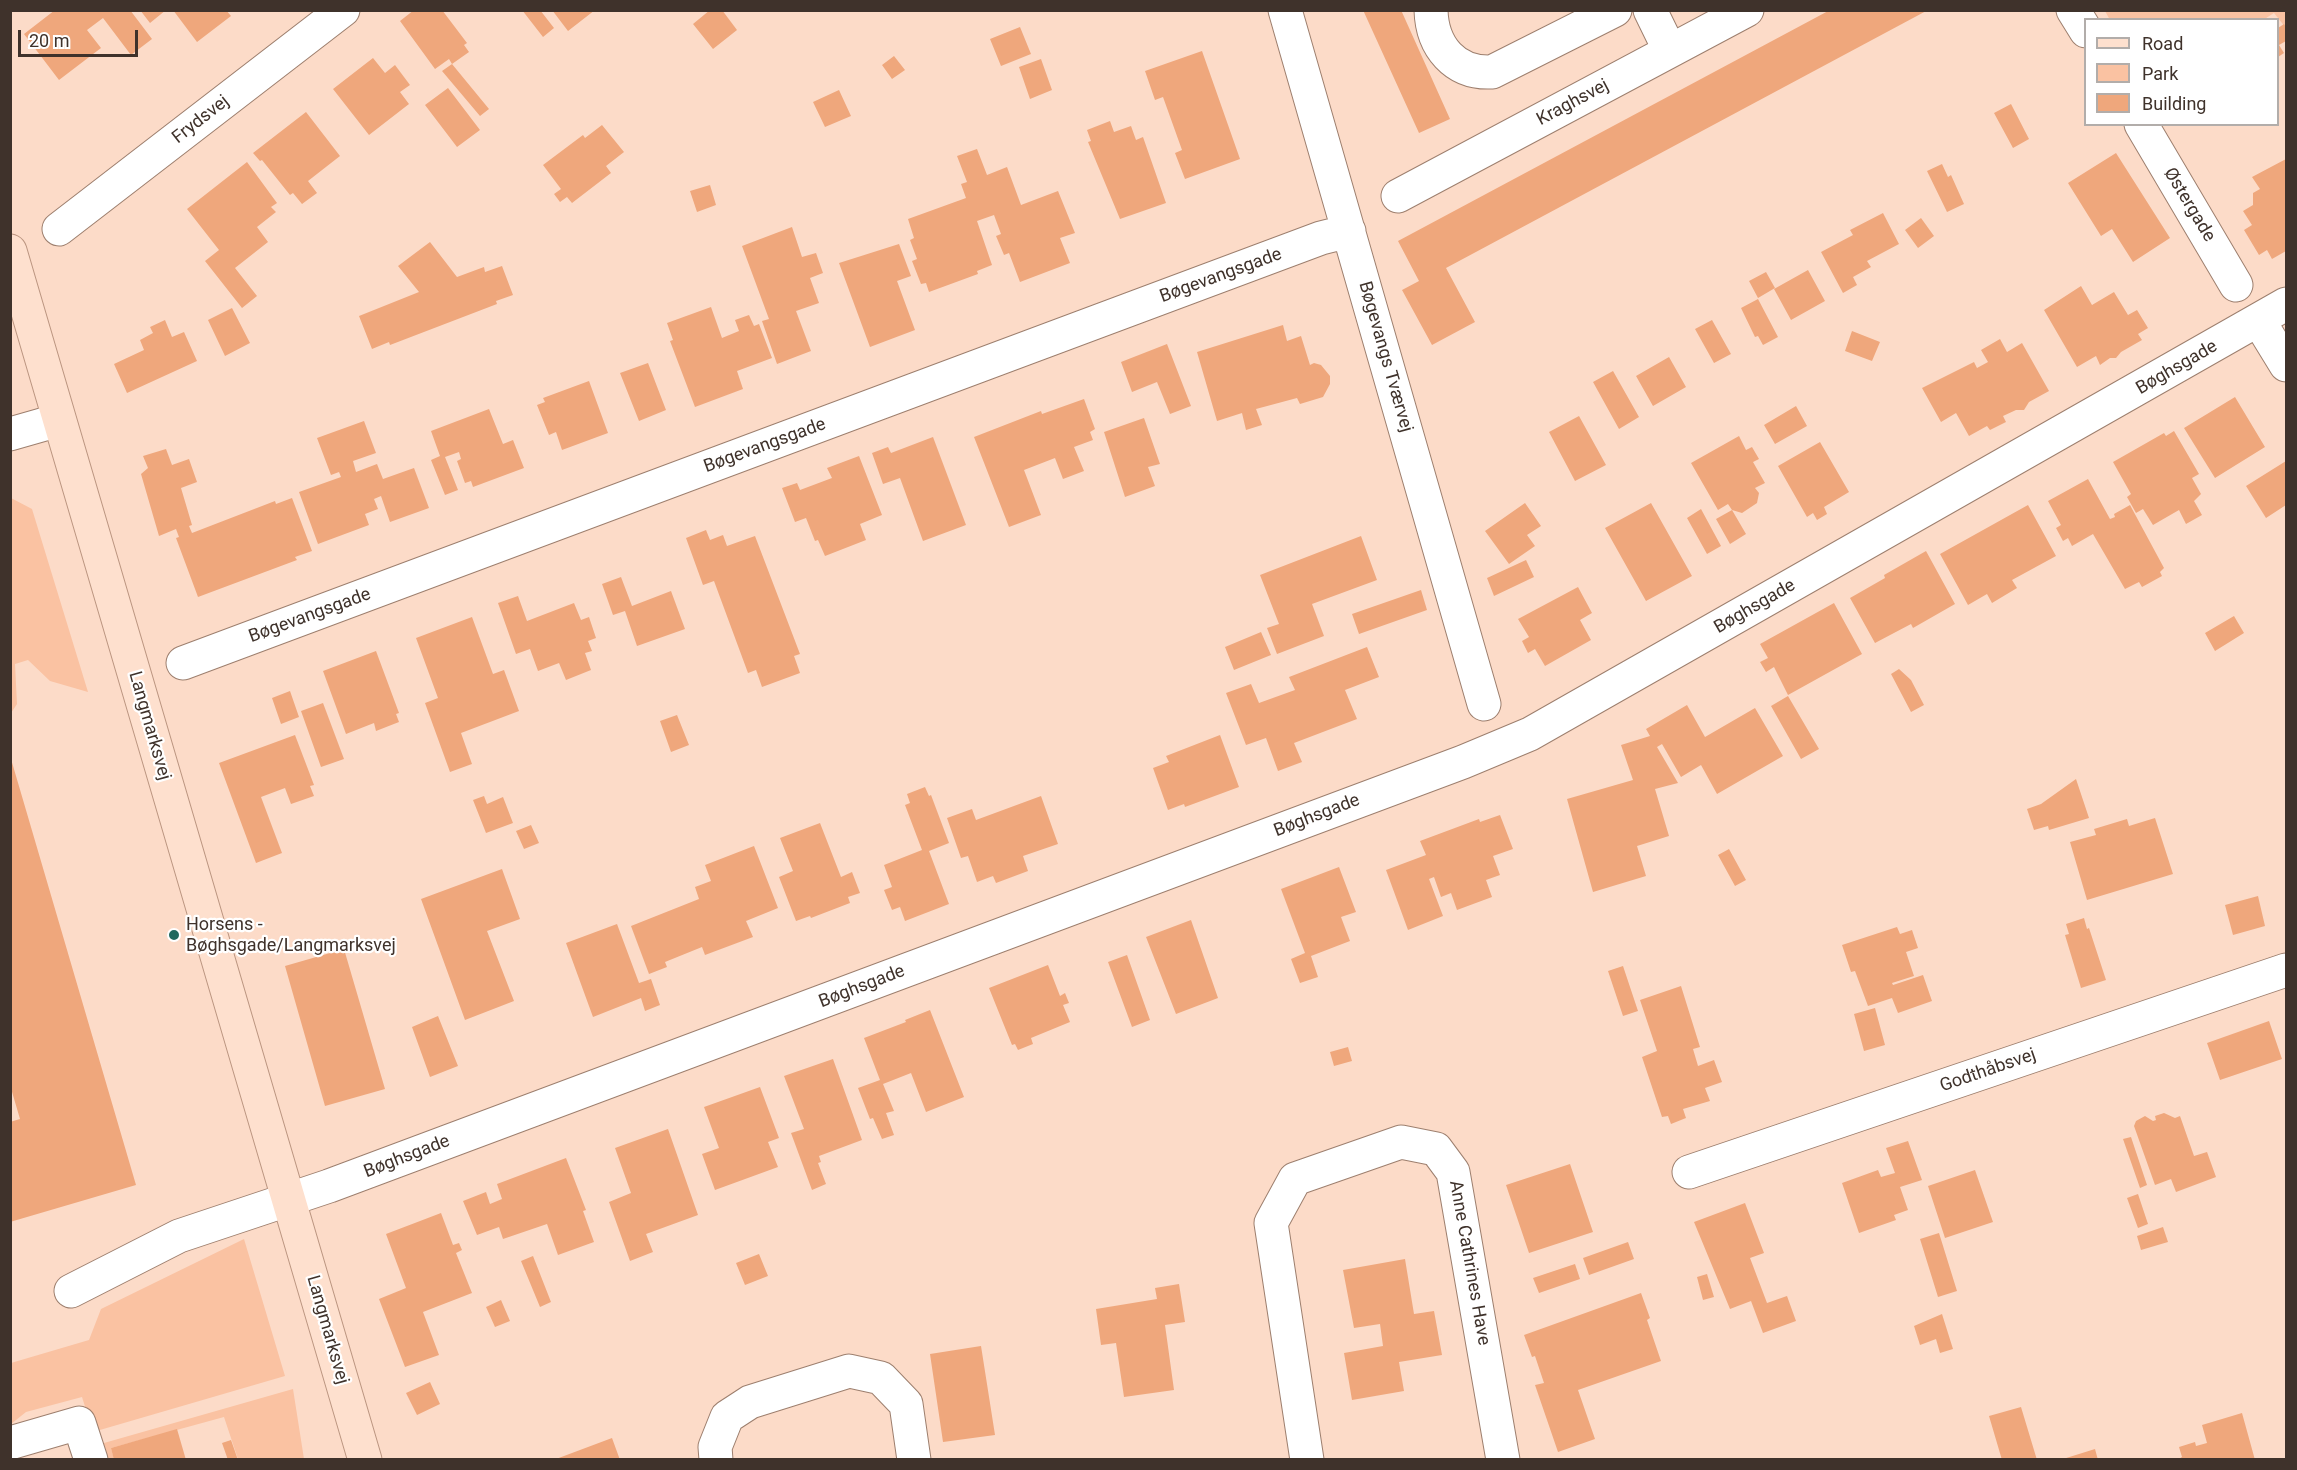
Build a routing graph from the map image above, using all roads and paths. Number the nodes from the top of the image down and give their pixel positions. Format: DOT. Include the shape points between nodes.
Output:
graph roads {
  1 [pos="343,10"];
  2 [pos="1285,10"];
  3 [pos="1431,10"];
  4 [pos="1615,10"];
  5 [pos="1650,10"];
  6 [pos="1747,10"];
  7 [pos="2073,10"];
  8 [pos="2084,29"];
  9 [pos="1670,51"];
  10 [pos="2142,126"];
  11 [pos="1398,196"];
  12 [pos="59,229"];
  13 [pos="1349,231"];
  14 [pos="10,251"];
  15 [pos="2236,285"];
  16 [pos="2286,304"];
  17 [pos="2259,321"];
  18 [pos="2286,365"];
  19 [pos="59,420"];
  20 [pos="10,434"];
  21 [pos="183,663"];
  22 [pos="1484,704"];
  23 [pos="2286,970"];
  24 [pos="1689,1172"];
  25 [pos="288,1200"];
  26 [pos="71,1292"];
  27 [pos="10,1443"];
  28 [pos="91,1460"];
  29 [pos="365,1460"];
  30 [pos="717,1460"];
  31 [pos="914,1460"];
  32 [pos="1307,1460"];
  33 [pos="1503,1460"];
  1 -- 12 [label="street, Frydsvej"];
  2 -- 13 [label="street, Bøgevangs Tværvej"];
  3 -- 4 [label="street" via="1437,42 1455,63 1476,73 1492,72"];
  5 -- 9 [label="street"];
  6 -- 9 [label="street, Kraghsvej"];
  7 -- 8 [label="street"];
  9 -- 11 [label="street, Kraghsvej"];
  10 -- 15 [label="street, Østergade"];
  13 -- 21 [label="street, Bøgevangsgade" via="1321,238"];
  13 -- 22 [label="street, Bøgevangs Tværvej"];
  14 -- 19 [label="main road, Langmarksvej"];
  16 -- 17 [label="street, Bøghsgade"];
  17 -- 18 [label="street"];
  17 -- 25 [label="street, Bøghsgade" via="1530,734"];
  19 -- 20 [label="street"];
  19 -- 25 [label="main road, Langmarksvej"];
  23 -- 24 [label="street, Godthåbsvej"];
  25 -- 26 [label="street" via="179,1236"];
  25 -- 29 [label="main road, Langmarksvej"];
  27 -- 28 [label="street" via="79,1423"];
  30 -- 31 [label="street" via="715,1447 727,1417 750,1402 849,1371 880,1378 906,1404"];
  32 -- 33 [label="street, Anne Cathrines Have" via="1271,1223 1294,1179 1401,1142 1436,1149 1453,1172"];
}
